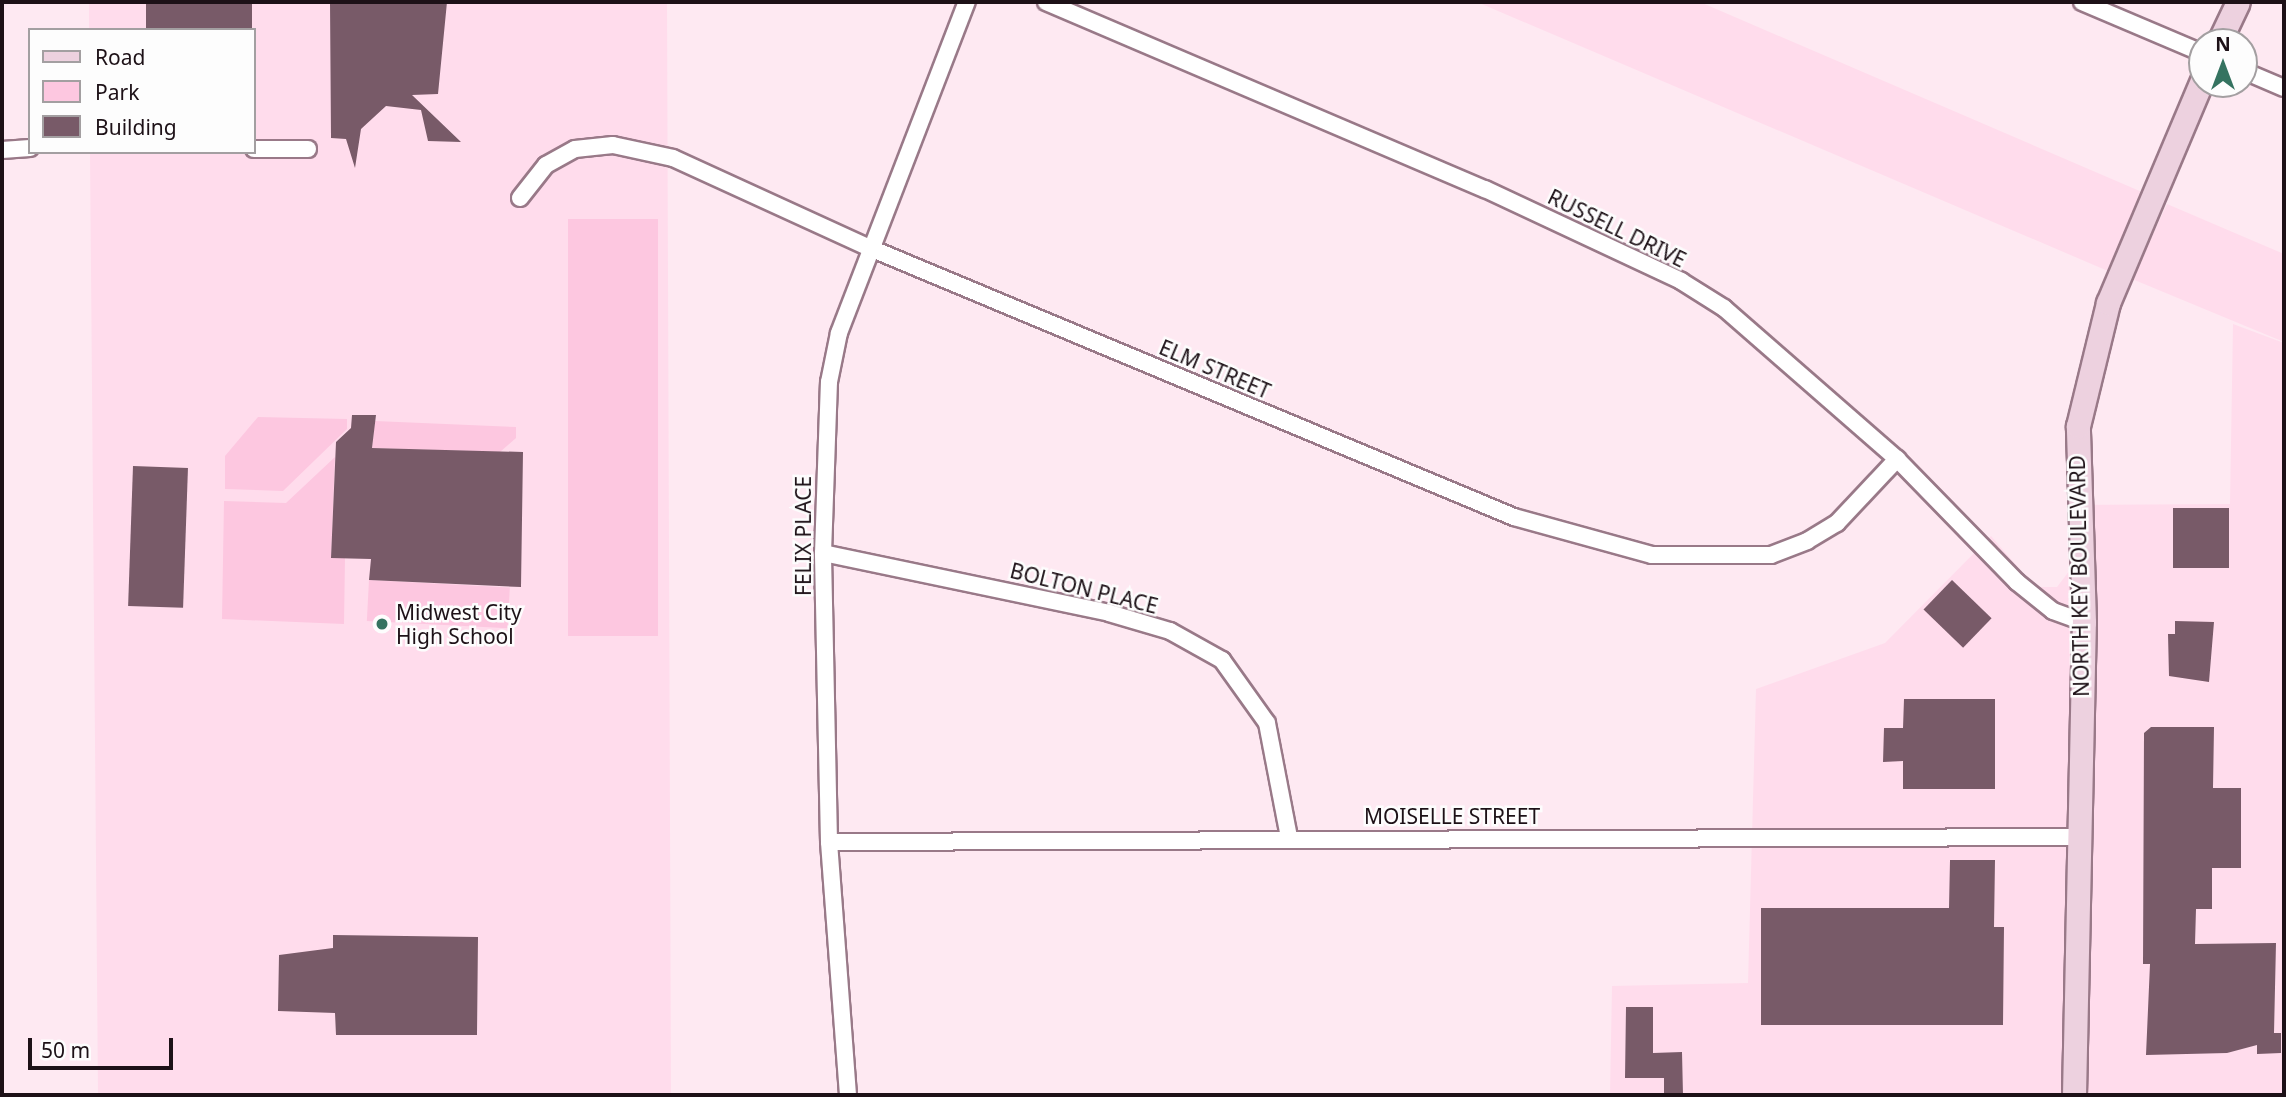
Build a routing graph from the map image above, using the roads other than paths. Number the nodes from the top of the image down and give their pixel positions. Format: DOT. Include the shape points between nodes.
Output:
graph roads {
  1 [pos="967,2"];
  2 [pos="1046,2"];
  3 [pos="2082,2"];
  4 [pos="2238,2"];
  5 [pos="2226,28"];
  6 [pos="2188,47"];
  7 [pos="2258,77"];
  8 [pos="2284,88"];
  9 [pos="2194,98"];
  10 [pos="28,148"];
  11 [pos="256,149"];
  12 [pos="307,149"];
  13 [pos="2,150"];
  14 [pos="520,198"];
  15 [pos="870,248"];
  16 [pos="1897,459"];
  17 [pos="823,553"];
  18 [pos="2084,622"];
  19 [pos="2076,837"];
  20 [pos="1289,838"];
  21 [pos="829,842"];
  22 [pos="848,1095"];
  23 [pos="2074,1095"];
  1 -- 15 [label="street, FELIX PLACE"];
  2 -- 16 [label="street, RUSSELL DRIVE" via="1632,254 1724,308"];
  3 -- 6 [label="street"];
  4 -- 5 [label="street"];
  7 -- 8 [label="street"];
  9 -- 18 [label="street, NORTH KEY BOULEVARD" via="2108,303 2083,388 2077,486"];
  10 -- 13 [label="street"];
  11 -- 12 [label="street"];
  14 -- 15 [label="street, ELM STREET" via="560,155 613,145 673,158"];
  15 -- 16 [label="street, ELM STREET" via="1514,517 1652,555 1771,555 1807,541 1836,523"];
  15 -- 17 [label="street, FELIX PLACE" via="839,333 829,382"];
  16 -- 18 [label="street, RUSSELL DRIVE" via="2017,582 2053,611"];
  17 -- 20 [label="street, BOLTON PLACE" via="1109,613 1170,631 1222,660 1267,723"];
  17 -- 21 [label="street, FELIX PLACE"];
  18 -- 19 [label="street, NORTH KEY BOULEVARD"];
  19 -- 20 [label="street, MOISELLE STREET"];
  19 -- 23 [label="street, NORTH KEY BOULEVARD"];
  20 -- 21 [label="street, MOISELLE STREET"];
  21 -- 22 [label="street, FELIX PLACE"];
}
